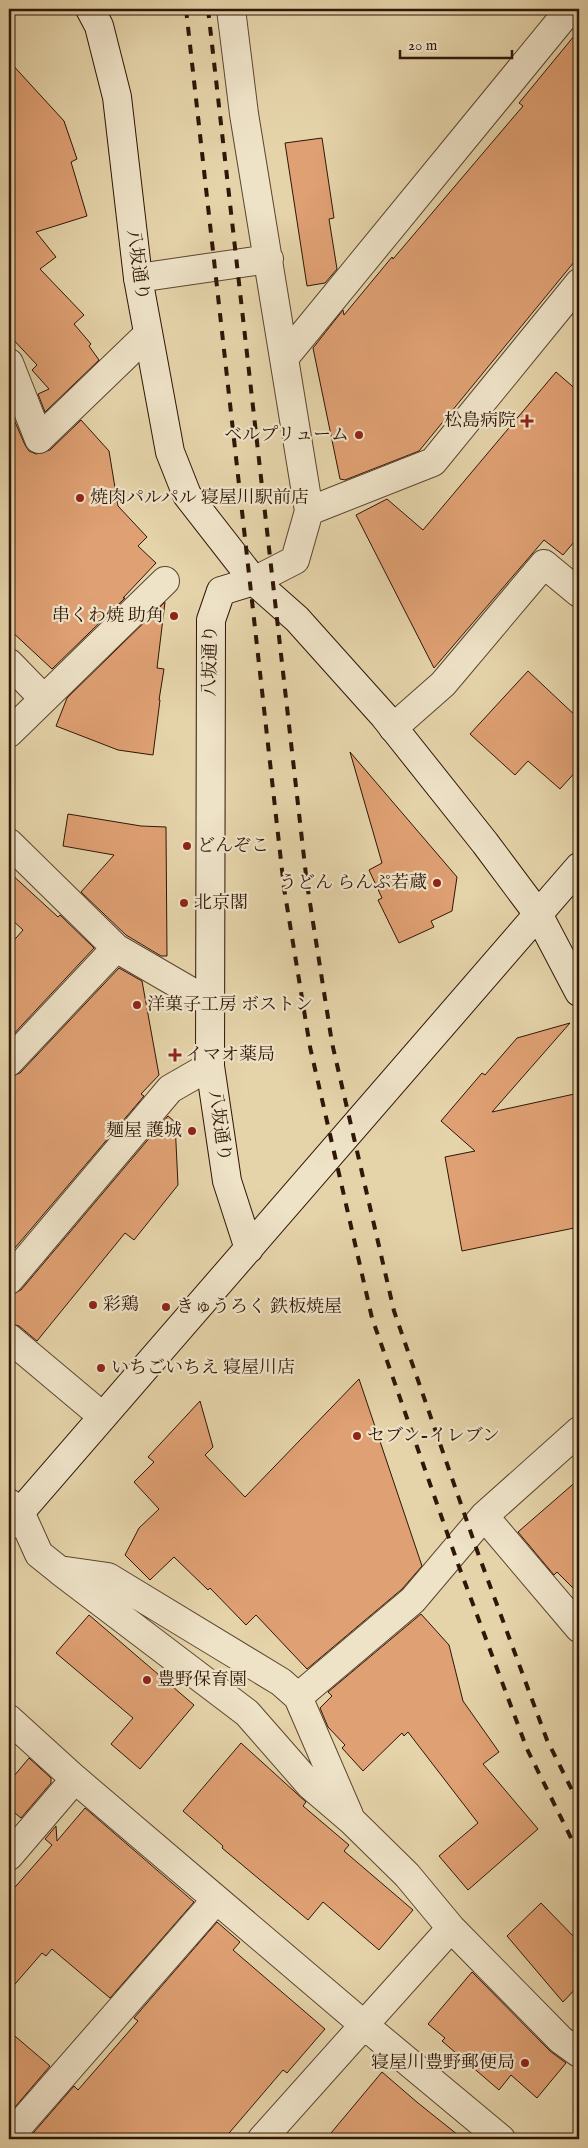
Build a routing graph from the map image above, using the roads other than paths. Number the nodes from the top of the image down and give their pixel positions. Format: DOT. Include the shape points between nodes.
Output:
graph roads {
  1 [pos="90,9"];
  2 [pos="232,9"];
  3 [pos="570,9"];
  4 [pos="269,259"];
  5 [pos="138,278"];
  6 [pos="579,283"];
  7 [pos="148,334"];
  8 [pos="285,357"];
  9 [pos="9,363"];
  10 [pos="309,511"];
  11 [pos="254,581"];
  12 [pos="165,582"];
  13 [pos="579,593"];
  14 [pos="9,663"];
  15 [pos="44,698"];
  16 [pos="393,728"];
  17 [pos="9,733"];
  18 [pos="12,853"];
  19 [pos="579,867"];
  20 [pos="538,914"];
  21 [pos="116,948"];
  22 [pos="579,992"];
  23 [pos="209,1002"];
  24 [pos="9,1062"];
  25 [pos="210,1066"];
  26 [pos="248,1249"];
  27 [pos="9,1280"];
  28 [pos="9,1338"];
  29 [pos="102,1416"];
  30 [pos="579,1431"];
  31 [pos="12,1513"];
  32 [pos="484,1516"];
  33 [pos="59,1570"];
  34 [pos="579,1628"];
  35 [pos="298,1697"];
  36 [pos="9,1719"];
  37 [pos="75,1779"];
  38 [pos="351,1820"];
  39 [pos="9,1856"];
  40 [pos="216,1900"];
  41 [pos="450,1928"];
  42 [pos="364,2025"];
  43 [pos="579,2053"];
  44 [pos="9,2137"];
  45 [pos="262,2139"];
  46 [pos="501,2139"];
  1 -- 5 [label="street, 八坂通り" via="99,26 117,97"];
  2 -- 4 [label="street" via="244,114"];
  3 -- 8 [label="street"];
  4 -- 5 [label="street"];
  4 -- 8 [label="street"];
  5 -- 7 [label="street, 八坂通り"];
  6 -- 10 [label="street" via="433,462"];
  7 -- 9 [label="street" via="39,439"];
  7 -- 11 [label="street, 八坂通り" via="170,452 187,494"];
  8 -- 10 [label="street"];
  10 -- 11 [label="street" via="295,560"];
  11 -- 16 [label="street" via="297,619"];
  11 -- 23 [label="street, 八坂通り" via="221,592 211,620"];
  12 -- 15 [label="street"];
  13 -- 16 [label="street" via="544,564 442,684"];
  14 -- 15 [label="street"];
  15 -- 17 [label="street"];
  16 -- 20 [label="street"];
  18 -- 21 [label="street"];
  19 -- 20 [label="street"];
  20 -- 22 [label="street"];
  20 -- 26 [label="street"];
  21 -- 23 [label="street"];
  21 -- 24 [label="street"];
  23 -- 25 [label="street, 八坂通り"];
  25 -- 26 [label="street, 八坂通り" via="227,1181"];
  25 -- 27 [label="street" via="170,1089"];
  26 -- 29 [label="street"];
  28 -- 29 [label="street"];
  29 -- 31 [label="street"];
  30 -- 32 [label="street"];
  31 -- 33 [label="street" via="39,1554"];
  32 -- 34 [label="street"];
  32 -- 35 [label="street" via="413,1600"];
  33 -- 35 [label="street" via="108,1577 281,1682"];
  33 -- 38 [label="street" via="247,1713 310,1785"];
  35 -- 38 [label="street"];
  36 -- 37 [label="street"];
  37 -- 39 [label="street"];
  37 -- 40 [label="street"];
  38 -- 41 [label="street" via="407,1875"];
  40 -- 42 [label="street"];
  40 -- 44 [label="street"];
  41 -- 42 [label="street"];
  41 -- 43 [label="street" via="561,2040"];
  42 -- 45 [label="street"];
  42 -- 46 [label="street"];
}
